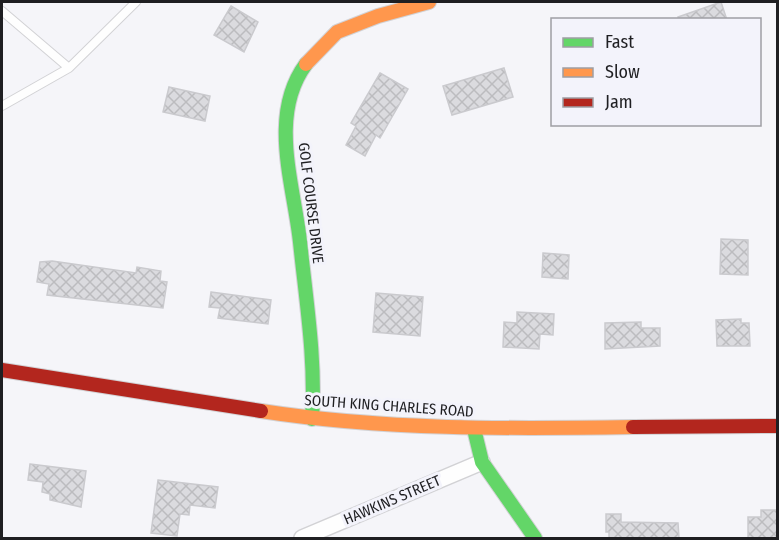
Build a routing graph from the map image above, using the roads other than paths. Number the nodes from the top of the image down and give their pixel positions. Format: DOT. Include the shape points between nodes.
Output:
graph roads {
  1 [pos="136,2"];
  2 [pos="429,2"];
  3 [pos="2,11"];
  4 [pos="69,68"];
  5 [pos="2,106"];
  6 [pos="2,370"];
  7 [pos="312,419"];
  8 [pos="777,426"];
  9 [pos="474,429"];
  10 [pos="482,462"];
  11 [pos="302,538"];
  12 [pos="535,538"];
  1 -- 4 [label="lane"];
  2 -- 7 [label="street, GOLF COURSE DRIVE" via="337,32 304,66 291,98 286,129 288,166 300,239 313,380"];
  3 -- 4 [label="lane"];
  4 -- 5 [label="lane"];
  6 -- 7 [label="street, SOUTH KING CHARLES ROAD"];
  7 -- 9 [label="street, SOUTH KING CHARLES ROAD"];
  8 -- 9 [label="street, SOUTH KING CHARLES ROAD"];
  9 -- 10 [label="street"];
  10 -- 11 [label="street, HAWKINS STREET"];
  10 -- 12 [label="street"];
}
